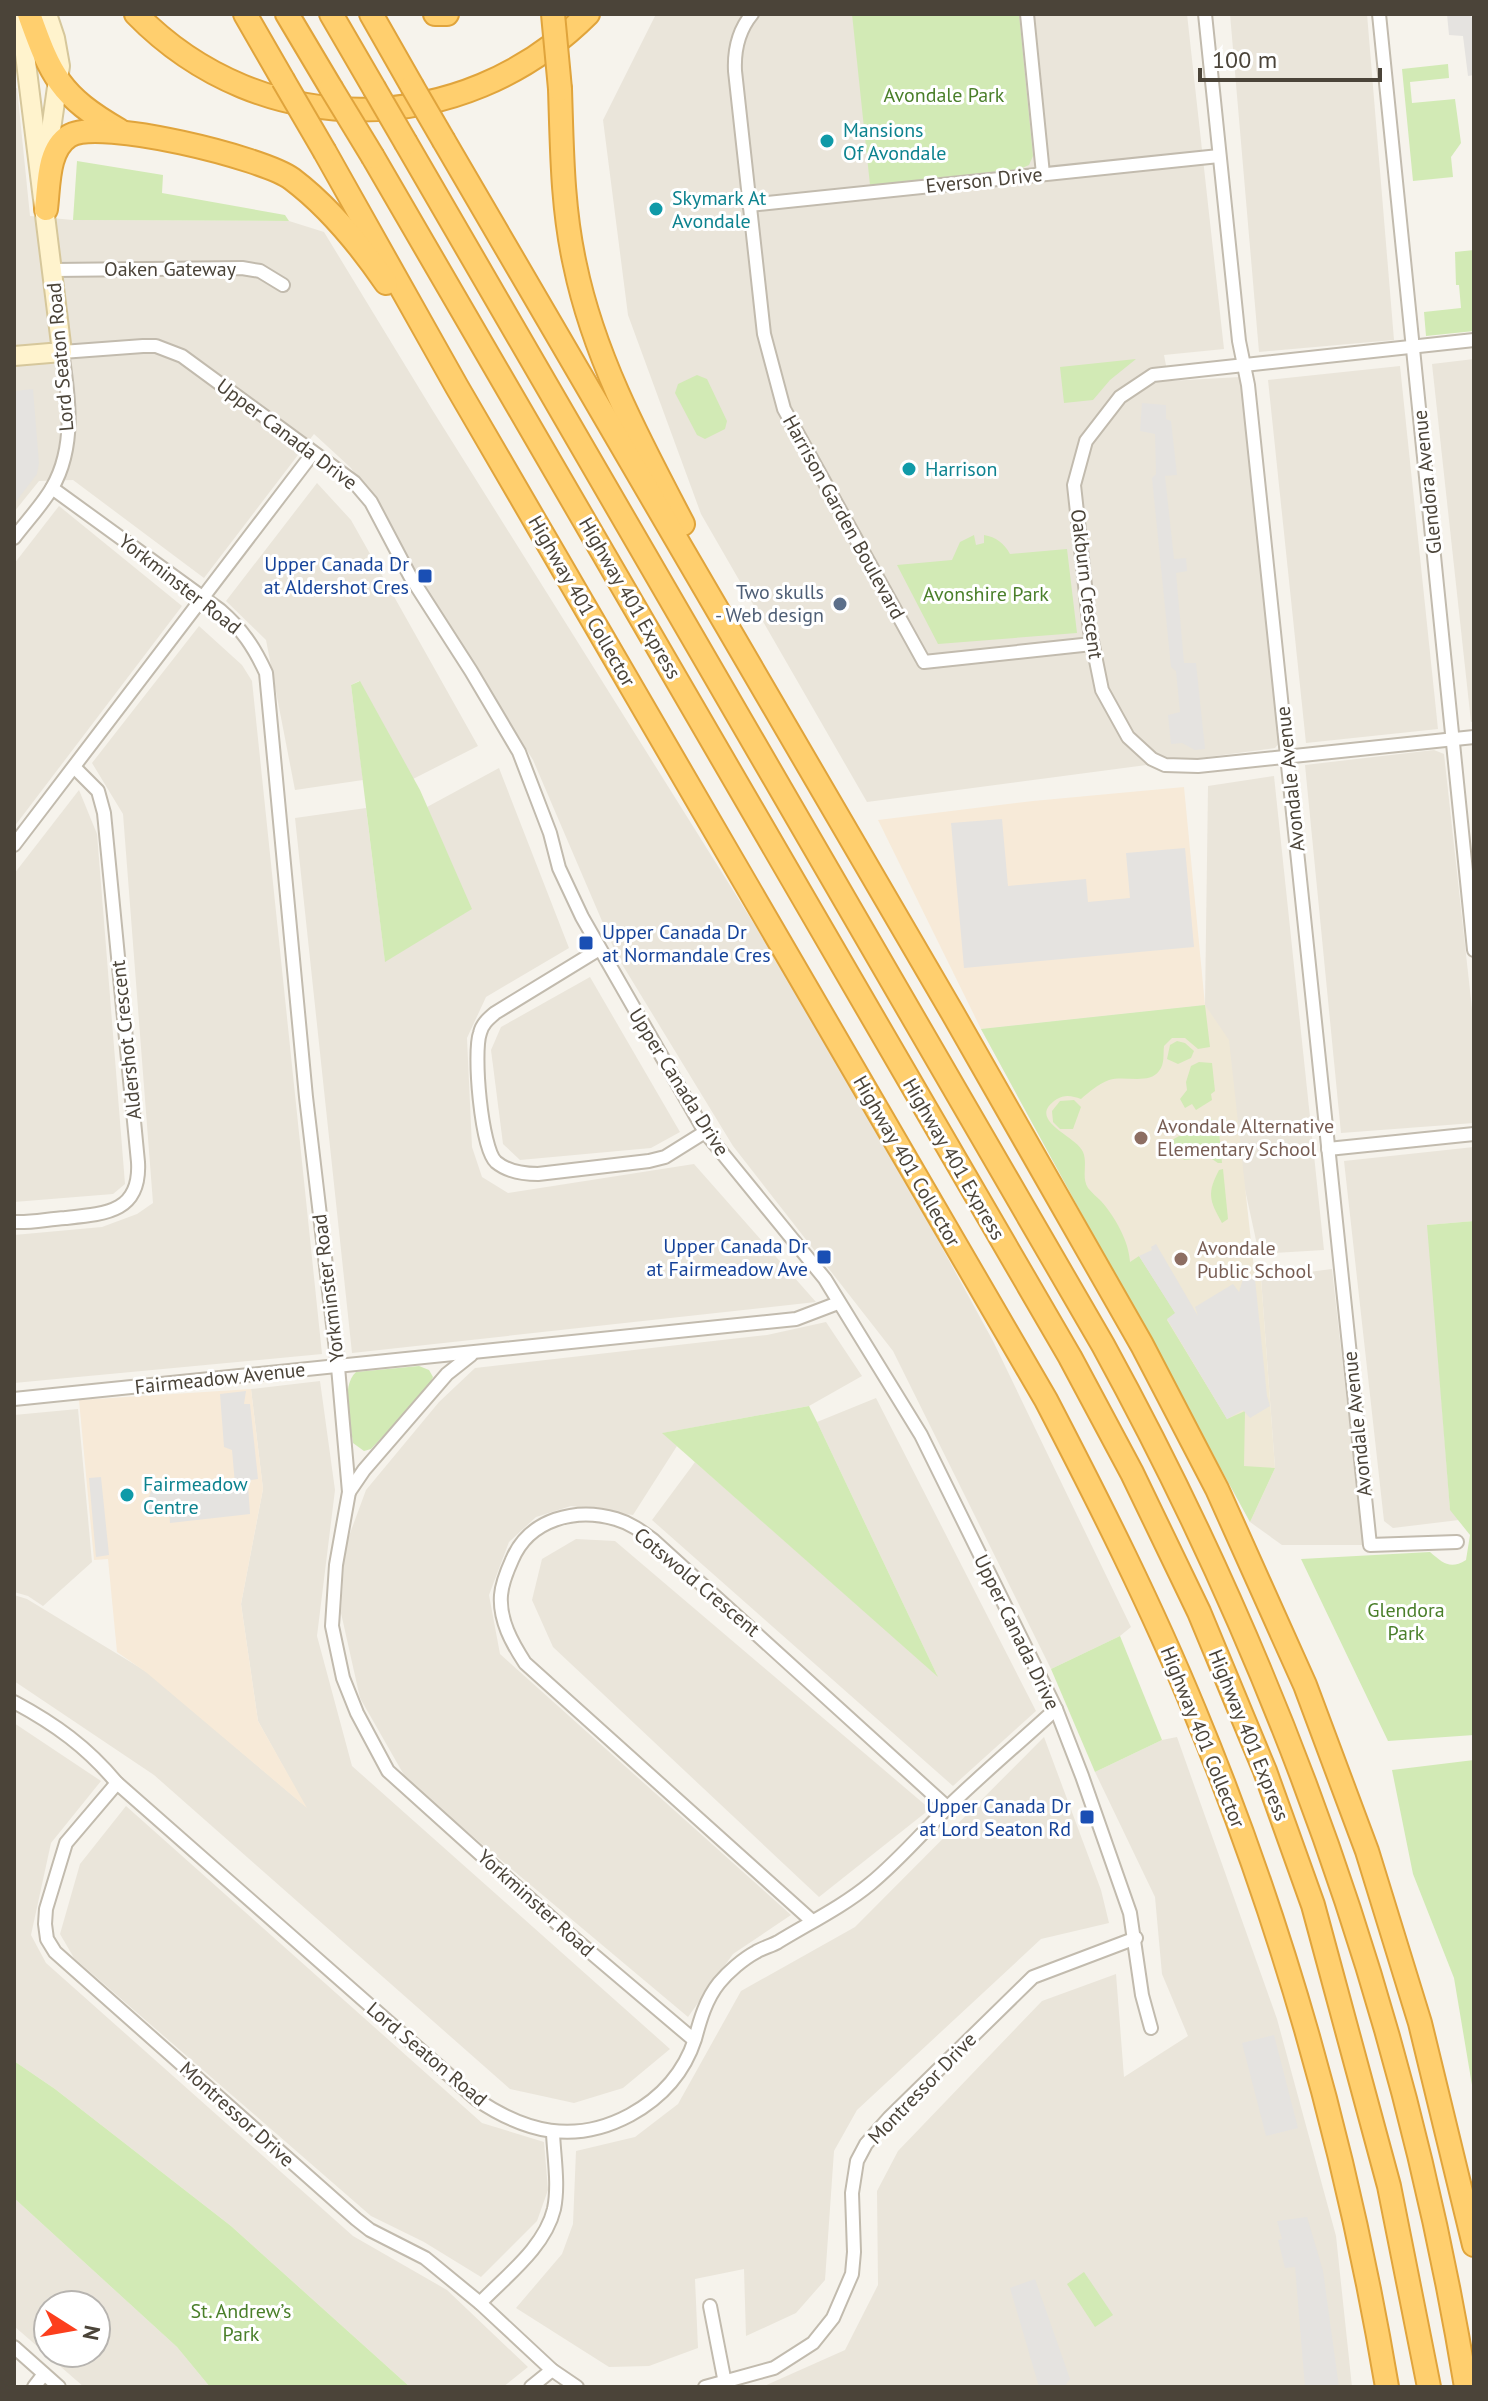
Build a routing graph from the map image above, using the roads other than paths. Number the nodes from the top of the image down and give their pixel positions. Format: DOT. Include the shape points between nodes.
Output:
graph roads {
  1 [pos="20,14"];
  2 [pos="29,14"];
  3 [pos="47,14"];
  4 [pos="136,14"];
  5 [pos="245,14"];
  6 [pos="287,14"];
  7 [pos="331,14"];
  8 [pos="371,14"];
  9 [pos="435,14"];
  10 [pos="447,14"];
  11 [pos="553,14"];
  12 [pos="562,14"];
  13 [pos="588,14"];
  14 [pos="752,14"];
  15 [pos="1027,14"];
  16 [pos="1205,14"];
  17 [pos="1379,14"];
  18 [pos="58,83"];
  19 [pos="560,89"];
  20 [pos="123,132"];
  21 [pos="1219,156"];
  22 [pos="1043,174"];
  23 [pos="749,205"];
  24 [pos="46,209"];
  25 [pos="53,270"];
  26 [pos="283,285"];
  27 [pos="1474,340"];
  28 [pos="1412,346"];
  29 [pos="62,352"];
  30 [pos="14,356"];
  31 [pos="1244,364"];
  32 [pos="457,387"];
  33 [pos="313,453"];
  34 [pos="52,488"];
  35 [pos="14,538"];
  36 [pos="204,598"];
  37 [pos="1092,644"];
  38 [pos="1474,737"];
  39 [pos="1453,739"];
  40 [pos="1288,757"];
  41 [pos="75,768"];
  42 [pos="14,845"];
  43 [pos="886,901"];
  44 [pos="598,950"];
  45 [pos="1474,950"];
  46 [pos="705,1132"];
  47 [pos="1474,1134"];
  48 [pos="1328,1149"];
  49 [pos="14,1222"];
  50 [pos="838,1303"];
  51 [pos="473,1354"];
  52 [pos="338,1367"];
  53 [pos="14,1399"];
  54 [pos="349,1492"];
  55 [pos="1457,1542"];
  56 [pos="14,1702"];
  57 [pos="1056,1709"];
  58 [pos="117,1783"];
  59 [pos="948,1808"];
  60 [pos="811,1920"];
  61 [pos="1136,1938"];
  62 [pos="1151,2028"];
  63 [pos="694,2040"];
  64 [pos="1443,2111"];
  65 [pos="553,2133"];
  66 [pos="1474,2207"];
  67 [pos="1474,2245"];
  68 [pos="480,2303"];
  69 [pos="710,2306"];
  70 [pos="14,2347"];
  71 [pos="552,2370"];
  72 [pos="44,2374"];
  73 [pos="1386,2382"];
  74 [pos="725,2383"];
  75 [pos="34,2387"];
  76 [pos="59,2387"];
  77 [pos="531,2387"];
  78 [pos="577,2387"];
  79 [pos="705,2387"];
  80 [pos="1429,2387"];
  81 [pos="1466,2387"];
  1 -- 24 [label="street, Lord Seaton Road"];
  2 -- 18 [label="highway"];
  3 -- 18 [label="street, Lord Seaton Road" via="60,66"];
  4 -- 13 [label="highway" via="180,52 236,84 291,102 361,111 417,105 480,87 544,52"];
  5 -- 32 [label="highway, Highway 401 Collector, bridge"];
  6 -- 80 [label="highway, Highway 401 Express, bridge" via="1070,1357 1199,1612 1313,1905 1389,2186"];
  7 -- 81 [label="highway, Highway 401 Express, bridge" via="1096,1332 1201,1535 1281,1719 1358,1935 1417,2142"];
  8 -- 43 [label="highway, bridge"];
  9 -- 10 [label="highway"];
  11 -- 19 [label="highway, bridge"];
  12 -- 19 [label="highway, bridge"];
  14 -- 23 [label="street, Harrison Garden Boulevard" via="741,30 735,57"];
  15 -- 22 [label="street"];
  16 -- 21 [label="street, Avondale Avenue"];
  17 -- 28 [label="street, Glendora Avenue"];
  18 -- 20 [label="highway" via="84,108"];
  18 -- 24 [label="street, Lord Seaton Road"];
  19 -- 43 [label="highway" via="572,252 610,373 707,570 861,838"];
  20 -- 24 [label="highway" via="83,131 62,142 53,158"];
  20 -- 32 [label="highway" via="235,156 289,177 328,210 373,265"];
  21 -- 22 [label="street, Everson Drive"];
  21 -- 31 [label="street, Avondale Avenue"];
  22 -- 23 [label="street, Everson Drive"];
  23 -- 37 [label="street, Harrison Garden Boulevard" via="764,334 784,409 924,662"];
  24 -- 25 [label="street, Lord Seaton Road"];
  25 -- 26 [label="street, Oaken Gateway" via="242,268 260,271"];
  25 -- 29 [label="street, Lord Seaton Road"];
  27 -- 28 [label="street, Oakburn Crescent"];
  28 -- 31 [label="street, Oakburn Crescent"];
  28 -- 39 [label="street, Glendora Avenue"];
  29 -- 30 [label="street, Upper Canada Drive"];
  29 -- 33 [label="street, Upper Canada Drive" via="156,346 182,356"];
  29 -- 34 [label="street, Lord Seaton Road" via="69,427 64,461"];
  31 -- 37 [label="street, Oakburn Crescent" via="1153,375 1120,397 1086,441 1074,485"];
  31 -- 40 [label="street, Avondale Avenue"];
  32 -- 73 [label="highway, Highway 401 Collector" via="1038,1386 1147,1602 1242,1834 1295,1991 1353,2209"];
  33 -- 36 [label="street"];
  33 -- 44 [label="street, Upper Canada Drive" via="354,482 371,502 410,576 504,725 526,768 559,868"];
  34 -- 35 [label="street, Lord Seaton Road"];
  34 -- 36 [label="street, Yorkminster Road"];
  36 -- 41 [label="street"];
  36 -- 52 [label="street, Yorkminster Road" via="242,629 266,673"];
  37 -- 40 [label="street, Oakburn Crescent" via="1102,690 1128,737 1152,759 1198,766"];
  38 -- 39 [label="street, Oakburn Crescent"];
  39 -- 40 [label="street, Oakburn Crescent"];
  39 -- 45 [label="street, Glendora Avenue"];
  40 -- 48 [label="street, Avondale Avenue"];
  41 -- 42 [label="street"];
  41 -- 49 [label="street, Aldershot Crescent" via="98,791 104,813 138,1162 136,1191 103,1215"];
  43 -- 64 [label="highway" via="1142,1345 1241,1537 1344,1785 1405,1970"];
  44 -- 46 [label="street, Upper Canada Drive"];
  44 -- 46 [label="street" via="495,1013 480,1030 479,1085 490,1154 509,1169 538,1174 665,1157"];
  46 -- 50 [label="street, Upper Canada Drive" via="825,1279"];
  47 -- 48 [label="street"];
  48 -- 55 [label="street, Avondale Avenue" via="1370,1545"];
  50 -- 51 [label="street, Fairmeadow Avenue" via="796,1319"];
  50 -- 57 [label="street, Upper Canada Drive" via="921,1435"];
  51 -- 52 [label="street, Fairmeadow Avenue"];
  51 -- 54 [label="street" via="447,1374"];
  52 -- 53 [label="street, Fairmeadow Avenue"];
  52 -- 54 [label="street, Yorkminster Road"];
  54 -- 63 [label="street, Yorkminster Road" via="332,1626 343,1678 388,1771"];
  56 -- 58 [label="street, Lord Seaton Road" via="53,1723"];
  57 -- 59 [label="street, Lord Seaton Road"];
  57 -- 61 [label="street, Upper Canada Drive" via="1122,1884"];
  58 -- 65 [label="street, Lord Seaton Road" via="476,2099 504,2117"];
  58 -- 68 [label="street, Montressor Drive" via="66,1843 46,1909 47,1939 55,1952 356,2219 425,2258"];
  59 -- 60 [label="street, Lord Seaton Road" via="871,1883"];
  59 -- 60 [label="street, Cotswold Crescent" via="643,1533 597,1515 576,1514 540,1526 516,1549 501,1595 511,1642 525,1663"];
  60 -- 63 [label="street, Lord Seaton Road" via="756,1951 718,1984"];
  61 -- 62 [label="street, Upper Canada Drive"];
  61 -- 74 [label="street, Montressor Drive" via="1033,1977 889,2118 857,2161 852,2274 833,2318 813,2343 774,2368"];
  63 -- 65 [label="street, Lord Seaton Road" via="684,2066 662,2093 631,2114 595,2127"];
  64 -- 66 [label="highway"];
  64 -- 67 [label="highway"];
  65 -- 68 [label="street" via="554,2208 546,2227"];
  68 -- 71 [label="street, Montressor Drive"];
  69 -- 74 [label="street"];
  70 -- 72 [label="street"];
  71 -- 77 [label="street"];
  71 -- 78 [label="street, Montressor Drive"];
  72 -- 75 [label="street"];
  72 -- 76 [label="street"];
  74 -- 79 [label="street, Montressor Drive"];
}
